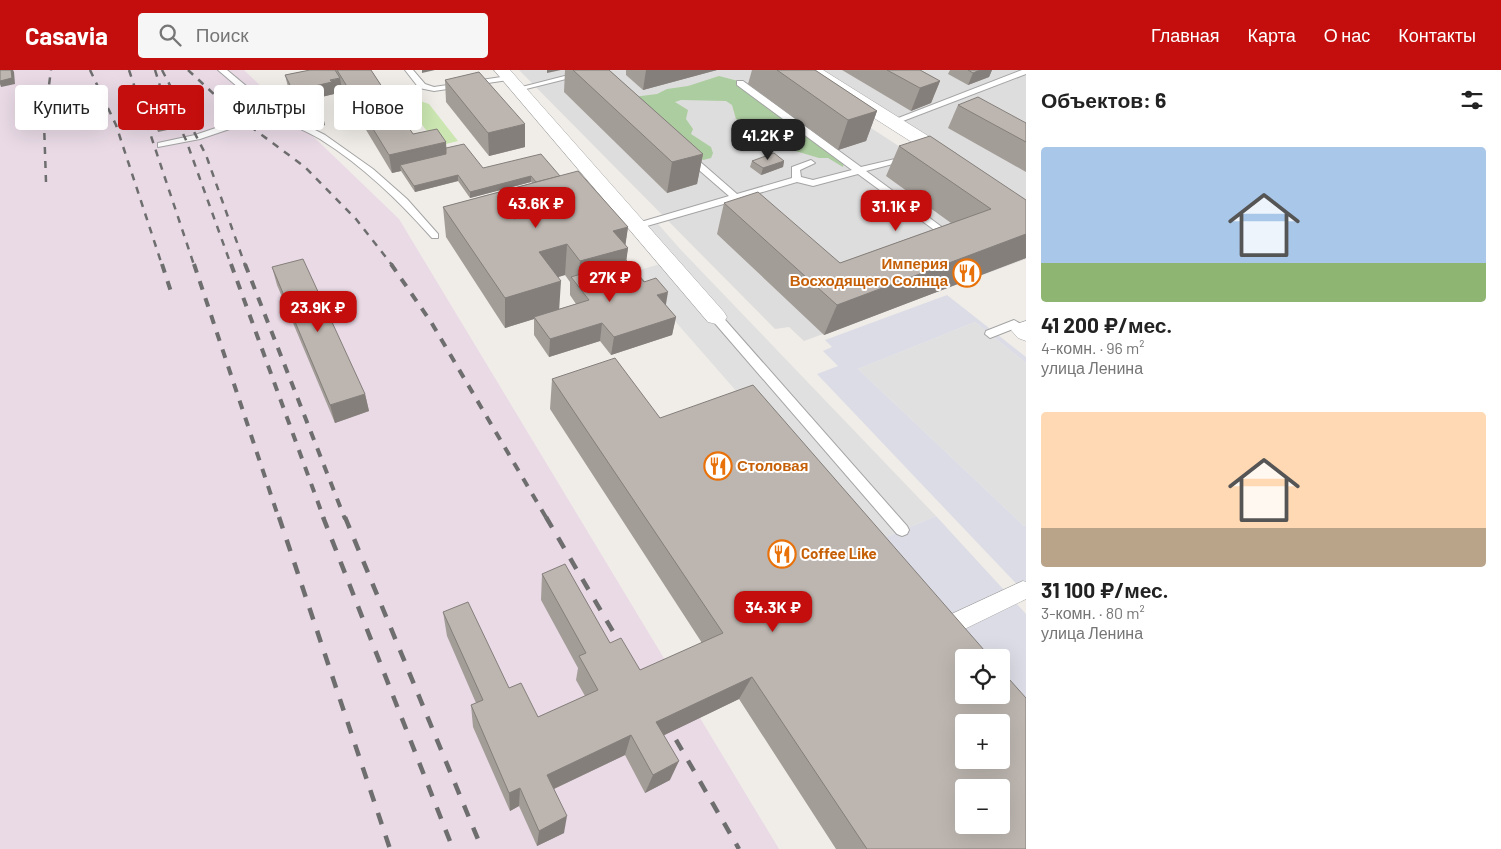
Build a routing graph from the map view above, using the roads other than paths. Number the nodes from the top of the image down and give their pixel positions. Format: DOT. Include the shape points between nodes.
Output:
graph roads {
  1 [pos="222,70"];
  2 [pos="409,70"];
  3 [pos="811,70"];
  4 [pos="1026,70"];
  5 [pos="594,72"];
  6 [pos="509,79"];
  7 [pos="740,82"];
  8 [pos="240,85"];
  9 [pos="892,122"];
  10 [pos="218,130"];
  11 [pos="308,130"];
  12 [pos="161,146"];
  13 [pos="678,147"];
  14 [pos="926,151"];
  15 [pos="811,163"];
  16 [pos="968,169"];
  17 [pos="860,171"];
  18 [pos="797,179"];
  19 [pos="736,197"];
  20 [pos="757,216"];
  21 [pos="637,226"];
  22 [pos="435,236"];
  23 [pos="943,241"];
  24 [pos="716,317"];
  25 [pos="1025,331"];
  26 [pos="990,334"];
  27 [pos="902,530"];
  28 [pos="1023,590"];
  29 [pos="928,636"];
  1 -- 8 [label="lane"];
  2 -- 6 [label="lane" via="422,86 434,89"];
  3 -- 9 [label="street"];
  4 -- 9 [label="lane" via="948,104"];
  5 -- 6 [label="lane"];
  6 -- 21 [label="street"];
  7 -- 17 [label="lane"];
  9 -- 14 [label="street"];
  10 -- 12 [label="lane"];
  11 -- 22 [label="lane" via="370,171"];
  13 -- 19 [label="lane"];
  14 -- 16 [label="street"];
  14 -- 17 [label="lane"];
  15 -- 18 [label="lane" via="795,169"];
  17 -- 18 [label="lane" via="813,183"];
  17 -- 23 [label="lane" via="952,238"];
  18 -- 19 [label="lane"];
  19 -- 20 [label="lane"];
  19 -- 21 [label="lane"];
  21 -- 24 [label="street"];
  24 -- 27 [label="lane"];
  25 -- 26 [label="lane" via="1014,324"];
  28 -- 29 [label="street"];
}
